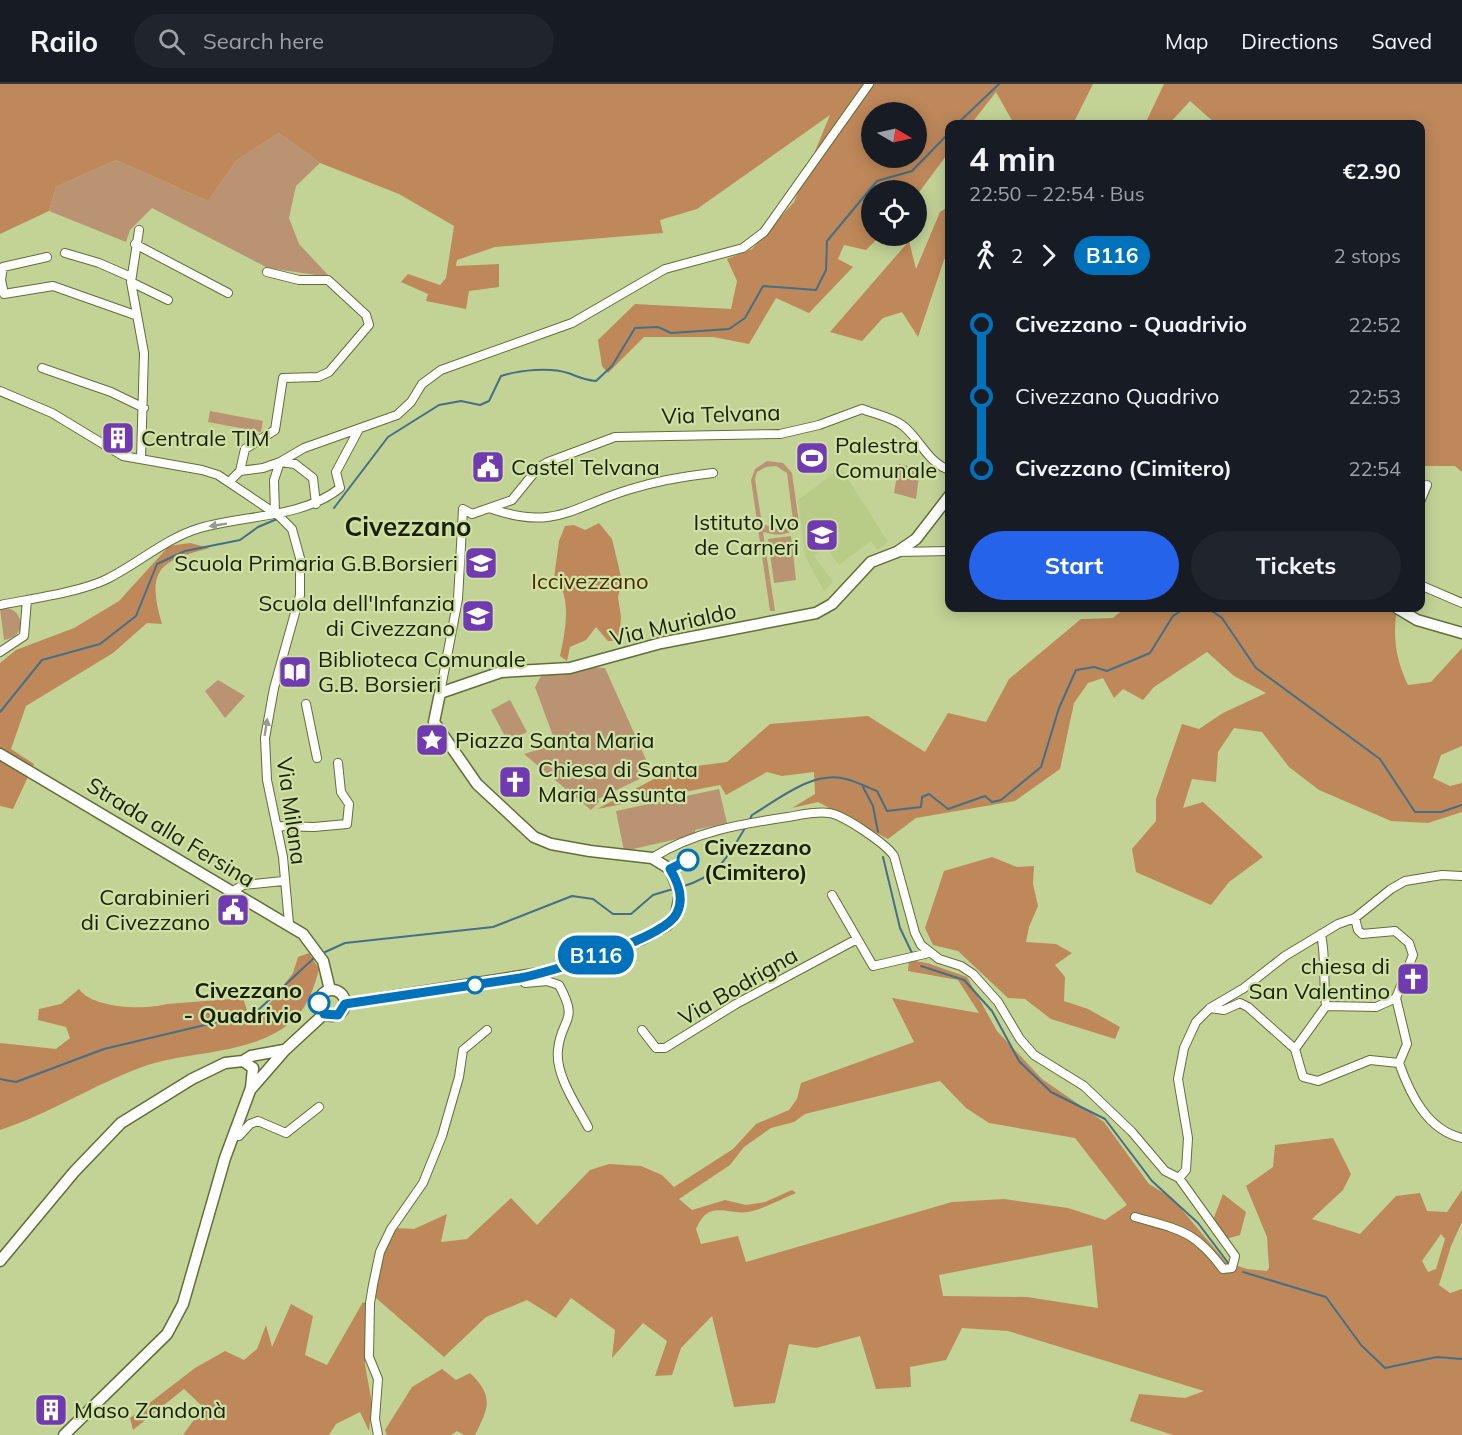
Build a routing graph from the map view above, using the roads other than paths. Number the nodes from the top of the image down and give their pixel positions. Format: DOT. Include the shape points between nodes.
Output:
graph roads {
  1 [pos="869,84"];
  2 [pos="139,230"];
  3 [pos="135,244"];
  4 [pos="65,253"];
  5 [pos="47,257"];
  6 [pos="267,272"];
  7 [pos="131,279"];
  8 [pos="228,293"];
  9 [pos="168,300"];
  10 [pos="135,315"];
  11 [pos="42,368"];
  12 [pos="0,391"];
  13 [pos="144,408"];
  14 [pos="359,429"];
  15 [pos="141,459"];
  16 [pos="280,462"];
  17 [pos="945,469"];
  18 [pos="240,471"];
  19 [pos="713,473"];
  20 [pos="229,482"];
  21 [pos="1427,485"];
  22 [pos="1425,490"];
  23 [pos="945,501"];
  24 [pos="316,504"];
  25 [pos="492,508"];
  26 [pos="275,513"];
  27 [pos="945,550"];
  28 [pos="897,552"];
  29 [pos="1425,587"];
  30 [pos="27,600"];
  31 [pos="1462,603"];
  32 [pos="0,604"];
  33 [pos="1404,612"];
  34 [pos="1462,633"];
  35 [pos="0,652"];
  36 [pos="440,693"];
  37 [pos="306,704"];
  38 [pos="0,753"];
  39 [pos="317,758"];
  40 [pos="338,763"];
  41 [pos="277,826"];
  42 [pos="652,858"];
  43 [pos="1462,876"];
  44 [pos="284,881"];
  45 [pos="233,891"];
  46 [pos="832,895"];
  47 [pos="1355,918"];
  48 [pos="289,924"];
  49 [pos="1320,934"];
  50 [pos="857,939"];
  51 [pos="929,953"];
  52 [pos="520,978"];
  53 [pos="329,986"];
  54 [pos="1396,998"];
  55 [pos="345,1004"];
  56 [pos="1326,1006"];
  57 [pos="1210,1008"];
  58 [pos="324,1014"];
  59 [pos="487,1030"];
  60 [pos="642,1030"];
  61 [pos="1295,1049"];
  62 [pos="270,1058"];
  63 [pos="1400,1063"];
  64 [pos="248,1065"];
  65 [pos="251,1088"];
  66 [pos="319,1107"];
  67 [pos="588,1127"];
  68 [pos="233,1136"];
  69 [pos="1462,1138"];
  70 [pos="1179,1178"];
  71 [pos="1135,1217"];
  72 [pos="0,1261"];
  73 [pos="64,1435"];
  74 [pos="378,1435"];
  1 -- 14 [label="street" via="764,232 743,248 665,269 572,323 441,370 422,384 397,415"];
  2 -- 3 [label="street"];
  3 -- 7 [label="street"];
  3 -- 8 [label="street"];
  4 -- 7 [label="street"];
  5 -- 10 [label="street" via="3,267 4,294 52,286"];
  6 -- 18 [label="street" via="299,280 328,280 366,315 369,325 329,372 318,377 283,378 275,430 245,449"];
  7 -- 9 [label="street"];
  7 -- 10 [label="street"];
  10 -- 13 [label="street" via="144,354"];
  11 -- 13 [label="street"];
  12 -- 15 [label="street" via="52,413 123,456"];
  13 -- 15 [label="street"];
  14 -- 16 [label="street" via="304,448"];
  14 -- 24 [label="street" via="336,472 340,488"];
  15 -- 20 [label="street" via="202,470"];
  16 -- 18 [label="street"];
  16 -- 24 [label="street" via="295,464 314,478"];
  16 -- 26 [label="street" via="274,480"];
  17 -- 25 [label="street, Via Telvana" via="904,426 862,409 780,434 615,437 538,468 512,500"];
  18 -- 20 [label="street"];
  19 -- 25 [label="street, Via Telvana" via="631,489 564,516 526,518"];
  20 -- 26 [label="street"];
  21 -- 22 [label="street"];
  23 -- 28 [label="street, Via Murialdo" via="916,539"];
  24 -- 26 [label="street"];
  25 -- 36 [label="street, Via Telvana" via="471,514 463,509 458,599"];
  26 -- 30 [label="street, one-way" via="186,533 106,580"];
  41 -- 26 [label="street, Via Milana, one-way" via="267,780 265,738 277,676 300,595 300,558 288,523"];
  27 -- 28 [label="street, Via Murialdo"];
  28 -- 36 [label="street, Via Murialdo" via="871,562 832,604 816,613 661,643 570,668 501,672"];
  29 -- 31 [label="street"];
  30 -- 32 [label="street"];
  30 -- 35 [label="street" via="24,636"];
  33 -- 34 [label="street" via="1417,620"];
  36 -- 42 [label="street, Via Telvana" via="434,722 477,784 534,837 551,844"];
  37 -- 39 [label="street"];
  38 -- 45 [label="street, Strada alla Fersina"];
  40 -- 41 [label="street" via="340,792 349,804 347,824"];
  41 -- 44 [label="street, Via Milana"];
  42 -- 51 [label="street" via="667,847 739,823 829,813 844,818 888,847 894,856 915,933"];
  42 -- 52 [label="street" via="673,874 680,891 676,915 656,932"];
  43 -- 47 [label="street" via="1405,881"];
  44 -- 45 [label="street, Via Milana" via="243,885"];
  44 -- 48 [label="street, Via Milana"];
  45 -- 48 [label="street, Strada alla Fersina"];
  46 -- 50 [label="street"];
  47 -- 49 [label="street"];
  47 -- 54 [label="street" via="1362,934 1395,932 1409,943 1413,955"];
  48 -- 53 [label="street, Strada alla Fersina" via="317,949"];
  49 -- 56 [label="street" via="1325,956 1322,971"];
  49 -- 57 [label="street"];
  50 -- 51 [label="street" via="873,966"];
  50 -- 60 [label="street, Via Bodrigna" via="736,1004 665,1048 656,1048"];
  51 -- 70 [label="street" via="973,974 998,1002 1034,1055 1084,1086 1132,1132 1165,1171"];
  52 -- 55 [label="street"];
  52 -- 67 [label="street" via="525,983 547,981 559,985 570,1004 558,1050 563,1077"];
  53 -- 55 [label="street" via="341,993"];
  53 -- 58 [label="street" via="319,1003"];
  54 -- 56 [label="street" via="1376,1007"];
  54 -- 63 [label="street" via="1407,1044"];
  55 -- 58 [label="street" via="338,1015"];
  56 -- 61 [label="street"];
  57 -- 61 [label="street" via="1218,1011 1243,1004"];
  57 -- 70 [label="street" via="1196,1022 1184,1048 1178,1079 1188,1138 1186,1170"];
  58 -- 62 [label="street" via="285,1050"];
  59 -- 74 [label="street" via="463,1050 459,1077 423,1183 390,1229 380,1252 370,1303 369,1333 371,1366 378,1379"];
  61 -- 63 [label="street" via="1303,1077 1317,1081 1370,1060"];
  62 -- 64 [label="street"];
  62 -- 65 [label="street"];
  63 -- 69 [label="street" via="1409,1093 1428,1116 1449,1135"];
  64 -- 65 [label="street"];
  64 -- 72 [label="street" via="225,1063 121,1123 74,1172"];
  65 -- 68 [label="street"];
  66 -- 68 [label="street" via="286,1133 258,1121 239,1136"];
  68 -- 73 [label="street" via="176,1320 167,1334"];
  70 -- 71 [label="street" via="1235,1256 1232,1268 1223,1269 1206,1246 1186,1232"];
}
